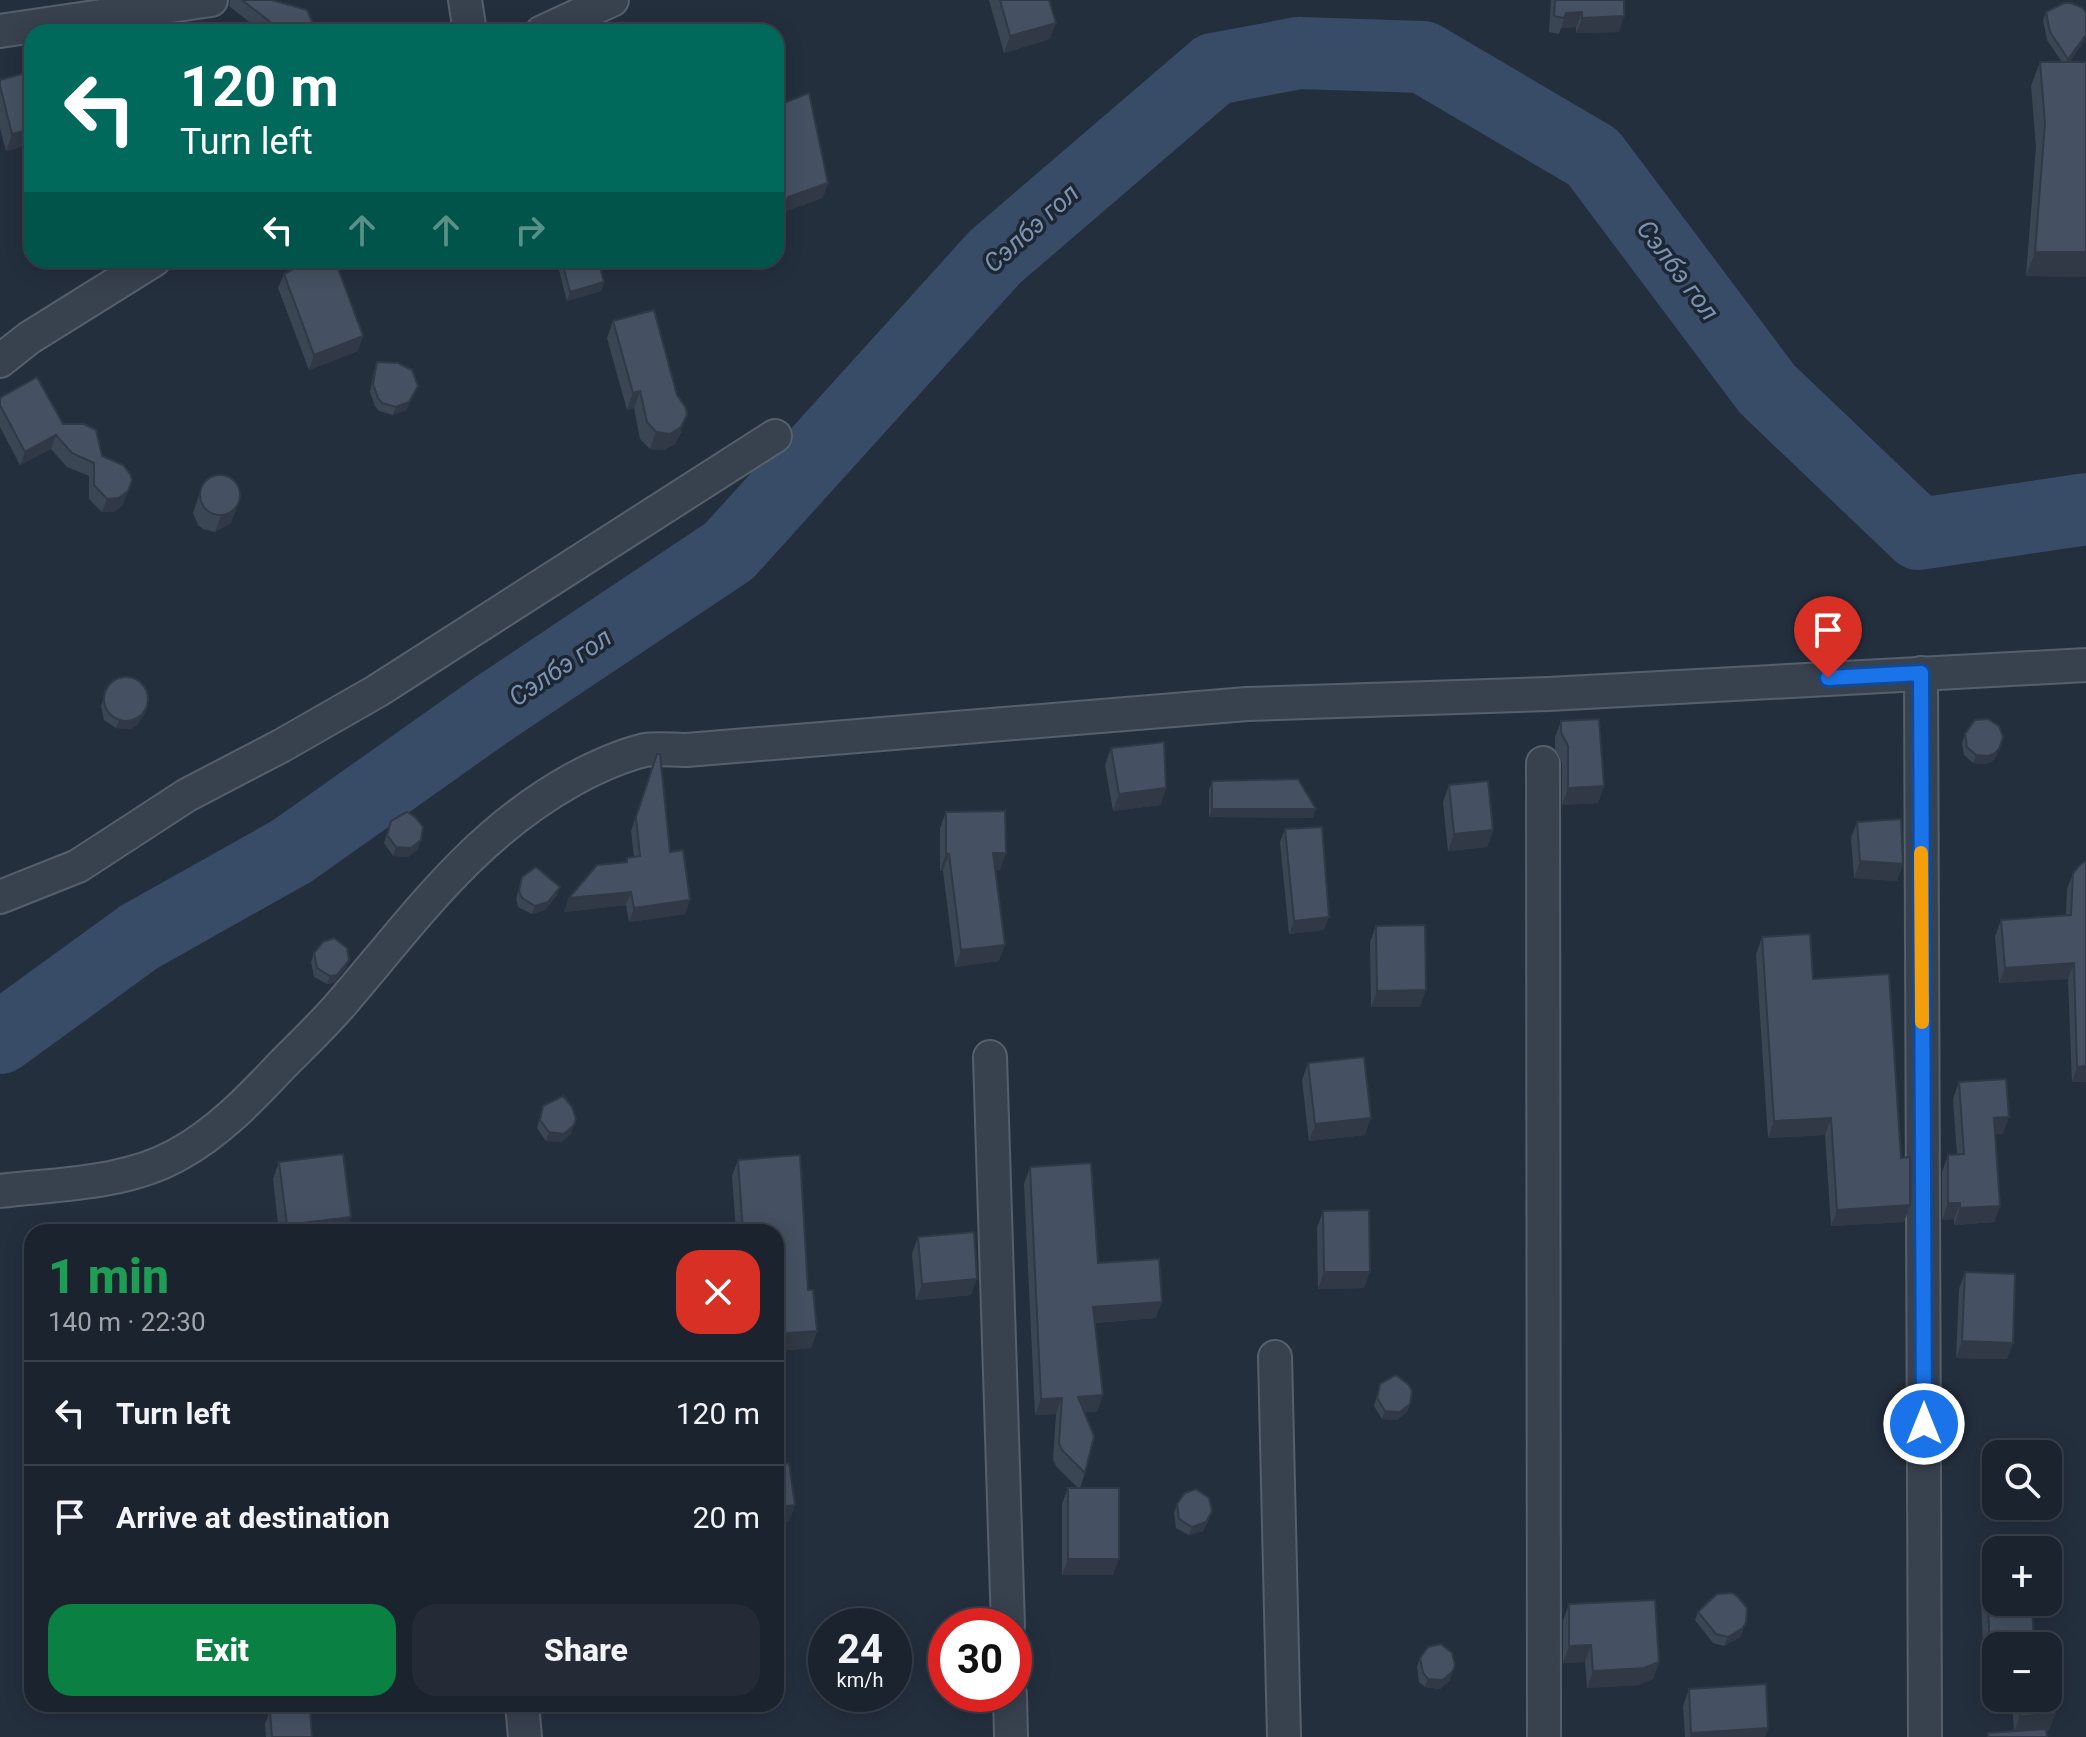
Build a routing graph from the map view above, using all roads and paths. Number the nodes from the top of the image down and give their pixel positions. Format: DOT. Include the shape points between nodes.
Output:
graph roads {
  1 [pos="211,0"];
  2 [pos="465,0"];
  3 [pos="612,0"];
  4 [pos="48,24"];
  5 [pos="469,24"];
  6 [pos="560,24"];
  7 [pos="24,27"];
  8 [pos="0,31"];
  9 [pos="141,268"];
  10 [pos="0,361"];
  11 [pos="775,436"];
  12 [pos="2086,665"];
  13 [pos="1921,673"];
  14 [pos="1543,763"];
  15 [pos="0,897"];
  16 [pos="990,1057"];
  17 [pos="0,1191"];
  18 [pos="1275,1357"];
  19 [pos="1007,1608"];
  20 [pos="523,1712"];
  21 [pos="1010,1712"];
  22 [pos="525,1737"];
  23 [pos="1011,1737"];
  24 [pos="1284,1737"];
  25 [pos="1544,1737"];
  26 [pos="1925,1737"];
  1 -- 4 [label="street"];
  2 -- 5 [label="street"];
  3 -- 6 [label="street"];
  7 -- 8 [label="street"];
  9 -- 10 [label="street"];
  11 -- 15 [label="street" via="377,691 187,795 78,866"];
  12 -- 13 [label="street"];
  13 -- 17 [label="street" via="1247,704 646,750 592,769 507,821 449,877 264,1084 202,1138 151,1168 93,1181"];
  13 -- 26 [label="street"];
  14 -- 25 [label="street"];
  16 -- 19 [label="street"];
  18 -- 24 [label="street"];
  20 -- 22 [label="street"];
  21 -- 23 [label="street"];
}
